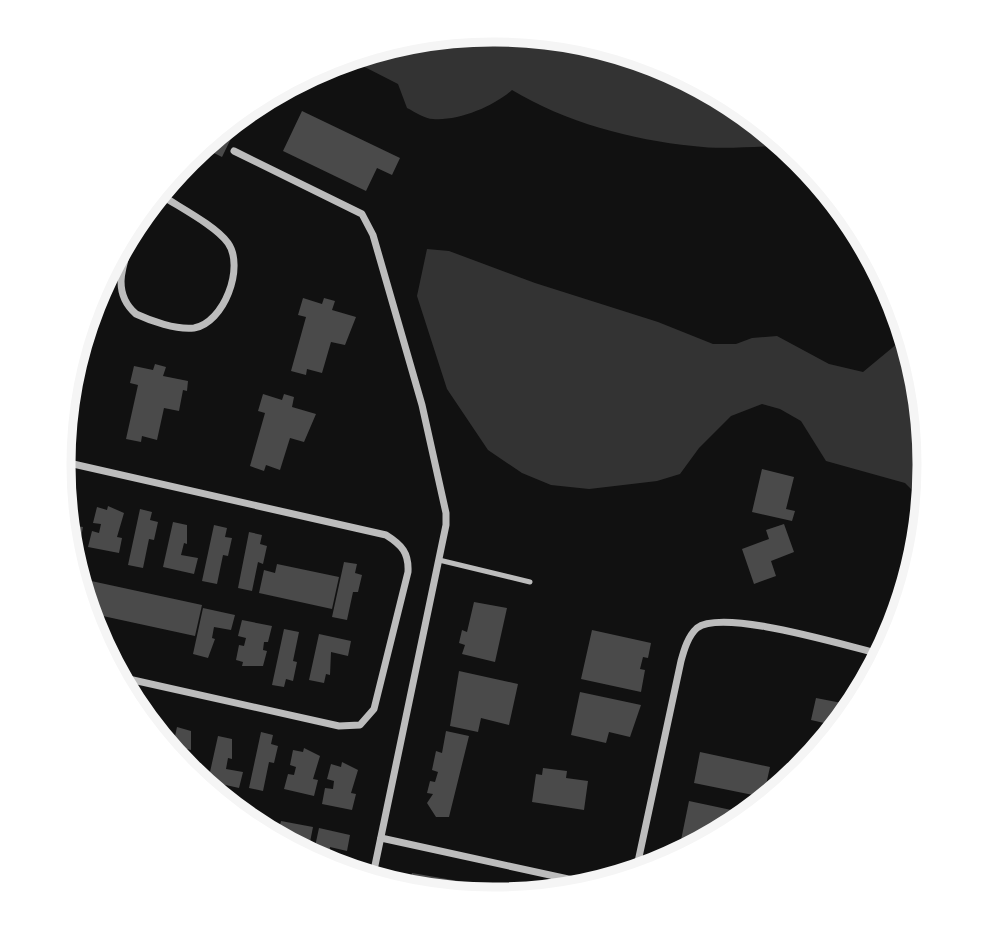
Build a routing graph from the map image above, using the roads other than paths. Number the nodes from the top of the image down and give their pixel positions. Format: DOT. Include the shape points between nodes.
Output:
graph roads {
  1 [pos="234,150"];
  2 [pos="166,198"];
  3 [pos="125,258"];
  4 [pos="71,464"];
  5 [pos="439,560"];
  6 [pos="530,582"];
  7 [pos="872,652"];
  8 [pos="130,679"];
  9 [pos="381,838"];
  10 [pos="638,862"];
  11 [pos="374,870"];
  12 [pos="571,880"];
  1 -- 5 [label="street" via="362,214 373,235 443,494 446,526"];
  2 -- 3 [label="street" via="228,242 233,274 217,314 194,328 136,314 120,286"];
  4 -- 8 [label="street" via="386,535 407,555 408,572 374,709 360,725 339,726"];
  5 -- 6 [label="lane"];
  5 -- 9 [label="street"];
  7 -- 10 [label="street" via="736,620 709,622 697,629 681,662"];
  9 -- 11 [label="street"];
  9 -- 12 [label="street"];
}
